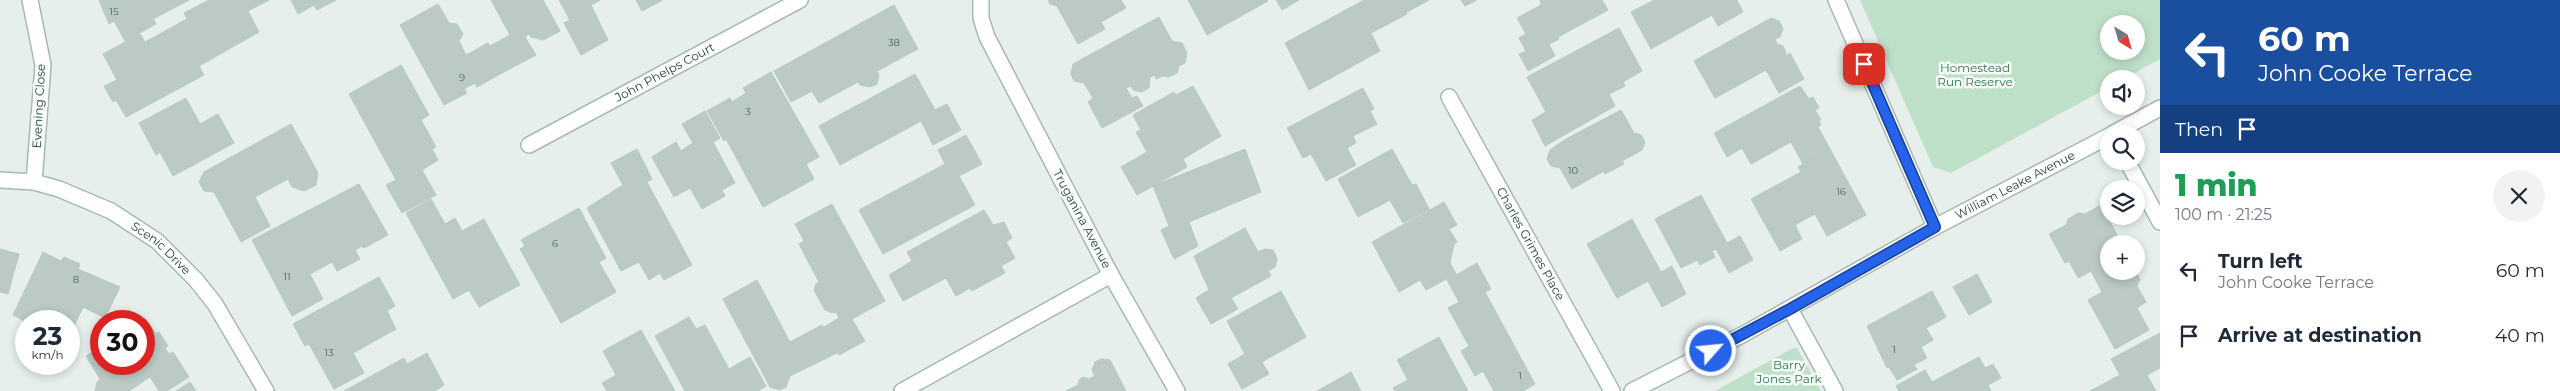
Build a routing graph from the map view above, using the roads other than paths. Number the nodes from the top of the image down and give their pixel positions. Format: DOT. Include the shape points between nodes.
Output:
graph roads {
  1 [pos="30,0"];
  2 [pos="800,0"];
  3 [pos="981,0"];
  4 [pos="1836,0"];
  5 [pos="1449,97"];
  6 [pos="2160,108"];
  7 [pos="2129,125"];
  8 [pos="2100,141"];
  9 [pos="529,145"];
  10 [pos="2133,170"];
  11 [pos="0,180"];
  12 [pos="34,182"];
  13 [pos="2160,222"];
  14 [pos="1935,227"];
  15 [pos="1111,275"];
  16 [pos="1790,309"];
  17 [pos="266,391"];
  18 [pos="902,391"];
  19 [pos="1177,391"];
  20 [pos="1612,391"];
  21 [pos="1632,391"];
  22 [pos="1835,391"];
  1 -- 12 [label="street, Evening Close" via="43,65"];
  2 -- 9 [label="street, John Phelps Court"];
  3 -- 15 [label="street, Truganina Avenue" via="981,18 987,36"];
  4 -- 14 [label="street"];
  5 -- 20 [label="street, Charles Grimes Place"];
  6 -- 7 [label="street"];
  8 -- 14 [label="street, William Leake Avenue"];
  10 -- 13 [label="street"];
  11 -- 12 [label="street, Scenic Drive"];
  12 -- 17 [label="street, Scenic Drive" via="110,211 157,241 190,273 215,304"];
  14 -- 16 [label="street, William Leake Avenue"];
  15 -- 18 [label="street, Truganina Avenue"];
  15 -- 19 [label="street"];
  16 -- 21 [label="street, William Leake Avenue"];
  16 -- 22 [label="street"];
}
